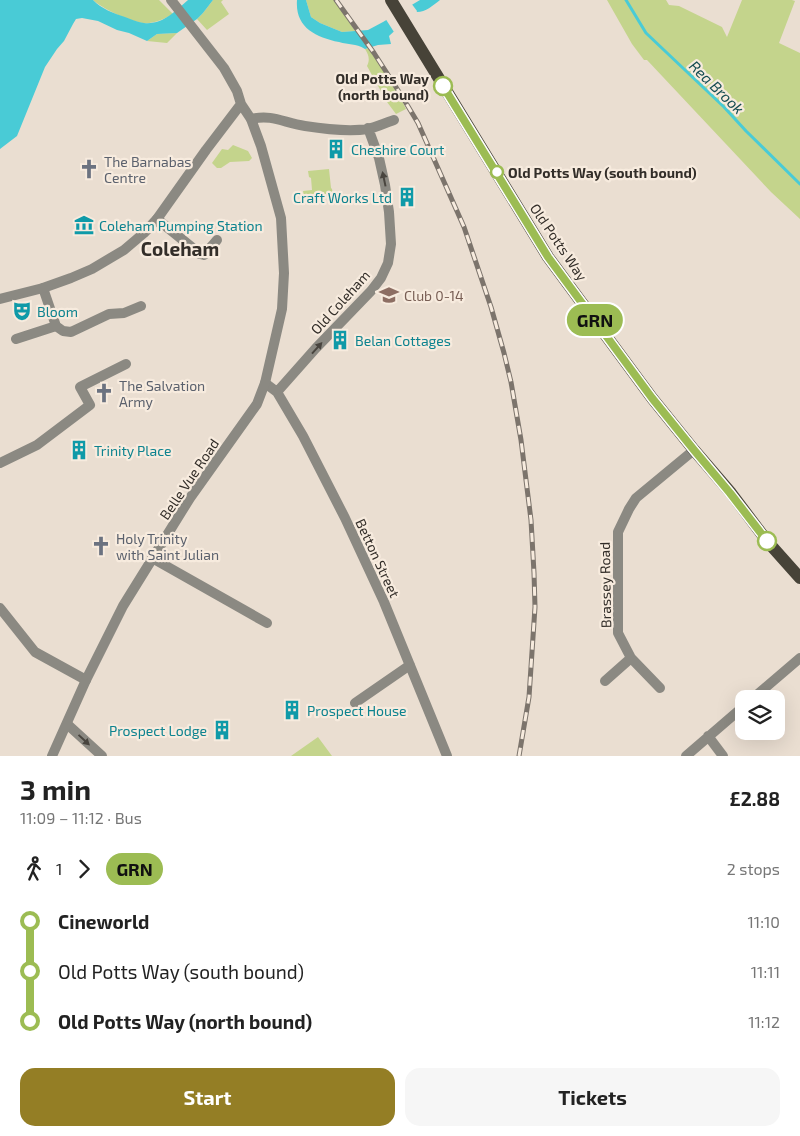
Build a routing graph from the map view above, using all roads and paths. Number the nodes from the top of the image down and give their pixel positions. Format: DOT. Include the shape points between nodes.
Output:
graph roads {
  1 [pos="171,0"];
  2 [pos="392,1"];
  3 [pos="241,104"];
  4 [pos="251,118"];
  5 [pos="394,120"];
  6 [pos="368,128"];
  7 [pos="157,220"];
  8 [pos="216,240"];
  9 [pos="43,288"];
  10 [pos="0,299"];
  11 [pos="141,306"];
  12 [pos="56,326"];
  13 [pos="16,339"];
  14 [pos="126,364"];
  15 [pos="264,383"];
  16 [pos="281,388"];
  17 [pos="694,450"];
  18 [pos="0,463"];
  19 [pos="152,558"];
  20 [pos="800,578"];
  21 [pos="0,608"];
  22 [pos="267,623"];
  23 [pos="631,658"];
  24 [pos="800,658"];
  25 [pos="410,665"];
  26 [pos="86,680"];
  27 [pos="605,680"];
  28 [pos="660,688"];
  29 [pos="763,690"];
  30 [pos="355,703"];
  31 [pos="735,714"];
  32 [pos="67,724"];
  33 [pos="708,736"];
  34 [pos="52,756"];
  35 [pos="102,756"];
  36 [pos="447,756"];
  37 [pos="686,756"];
  38 [pos="723,756"];
  1 -- 3 [label="street, Belle Vue Road" via="224,68"];
  2 -- 17 [label="main road, Old Potts Way" via="548,257"];
  3 -- 4 [label="street, Belle Vue Road"];
  3 -- 7 [label="street"];
  4 -- 6 [label="street" via="272,117 303,126 334,129"];
  4 -- 15 [label="street, Belle Vue Road" via="281,218 284,249 279,323"];
  5 -- 6 [label="street"];
  16 -- 6 [label="street, Old Coleham, one-way" via="371,292 388,263 391,244 388,203 379,158"];
  7 -- 8 [label="street" via="200,254 204,255"];
  7 -- 9 [label="street" via="124,250 92,269"];
  9 -- 10 [label="street"];
  9 -- 12 [label="street"];
  11 -- 12 [label="street" via="124,313 109,314 71,332"];
  12 -- 13 [label="street"];
  14 -- 18 [label="street" via="80,387 90,405 36,445"];
  15 -- 16 [label="street, Betton Street"];
  15 -- 19 [label="street, Belle Vue Road" via="257,404"];
  16 -- 25 [label="street, Betton Street" via="345,518"];
  17 -- 20 [label="main road, Old Potts Way"];
  17 -- 23 [label="street, Brassey Road" via="636,498 618,532 618,633"];
  19 -- 22 [label="street"];
  19 -- 26 [label="street, Belle Vue Road" via="122,606"];
  21 -- 26 [label="street" via="35,652"];
  23 -- 27 [label="street"];
  23 -- 28 [label="street, Brassey Road"];
  24 -- 29 [label="street"];
  25 -- 30 [label="street"];
  25 -- 36 [label="street, Betton Street"];
  26 -- 32 [label="street, Belle Vue Road"];
  31 -- 33 [label="street"];
  32 -- 34 [label="street, Belle Vue Road"];
  32 -- 35 [label="street, one-way"];
  33 -- 37 [label="street"];
  33 -- 38 [label="street"];
}
